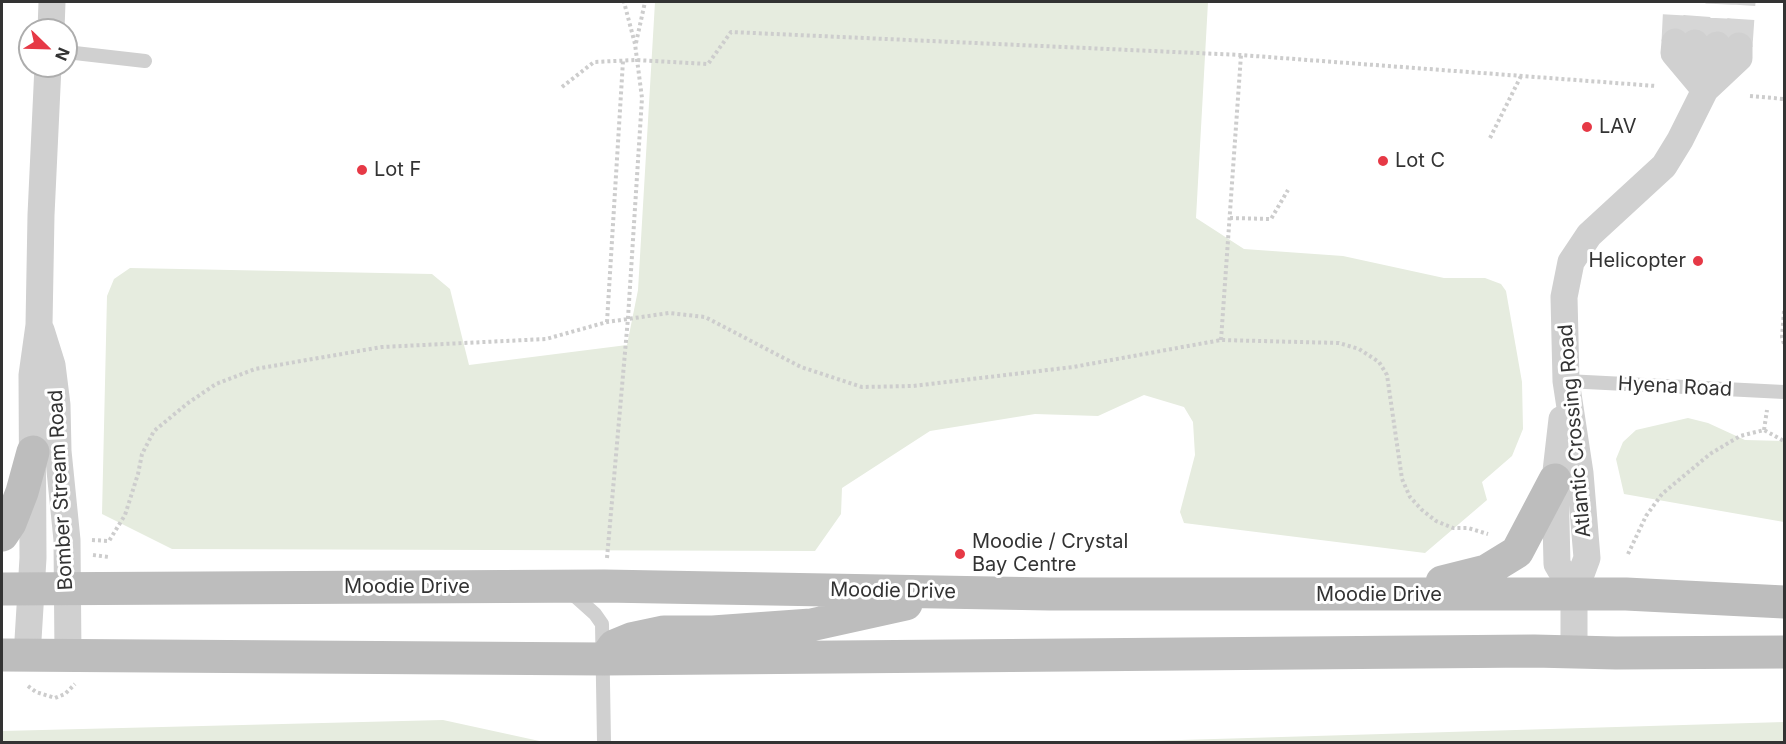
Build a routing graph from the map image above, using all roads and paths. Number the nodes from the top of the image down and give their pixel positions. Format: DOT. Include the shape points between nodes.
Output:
graph roads {
  1 [pos="52,2"];
  2 [pos="624,2"];
  3 [pos="645,2"];
  4 [pos="51,18"];
  5 [pos="635,44"];
  6 [pos="78,53"];
  7 [pos="1241,55"];
  8 [pos="636,60"];
  9 [pos="145,61"];
  10 [pos="623,61"];
  11 [pos="1521,76"];
  12 [pos="47,78"];
  13 [pos="1656,86"];
  14 [pos="562,87"];
  15 [pos="1705,90"];
  16 [pos="1750,96"];
  17 [pos="1785,99"];
  18 [pos="1490,138"];
  19 [pos="1288,190"];
  20 [pos="1230,218"];
  21 [pos="1785,311"];
  22 [pos="628,318"];
  23 [pos="607,322"];
  24 [pos="39,326"];
  25 [pos="1221,340"];
  26 [pos="1785,344"];
  27 [pos="1566,381"];
  28 [pos="1785,392"];
  29 [pos="1766,410"];
  30 [pos="1764,430"];
  31 [pos="1785,441"];
  32 [pos="33,452"];
  33 [pos="1555,480"];
  34 [pos="2,536"];
  35 [pos="1492,536"];
  36 [pos="109,541"];
  37 [pos="1628,554"];
  38 [pos="93,555"];
  39 [pos="108,557"];
  40 [pos="555,586"];
  41 [pos="604,586"];
  42 [pos="16,589"];
  43 [pos="67,589"];
  44 [pos="957,592"];
  45 [pos="1574,593"];
  46 [pos="1388,594"];
  47 [pos="1785,602"];
  48 [pos="1574,651"];
  49 [pos="1785,652"];
  50 [pos="14,656"];
  51 [pos="68,656"];
  52 [pos="604,659"];
  53 [pos="604,742"];
  1 -- 4 [label="street"];
  2 -- 5 [label="path"];
  3 -- 5 [label="path"];
  5 -- 8 [label="path"];
  6 -- 9 [label="lane"];
  7 -- 8 [label="path" via="731,32 708,64"];
  7 -- 11 [label="path"];
  7 -- 20 [label="path"];
  8 -- 10 [label="path"];
  8 -- 22 [label="path" via="642,98"];
  10 -- 14 [label="path" via="594,62"];
  10 -- 23 [label="path"];
  11 -- 13 [label="path"];
  11 -- 18 [label="path"];
  12 -- 24 [label="street, Bomber Stream Road"];
  15 -- 15 [label="street, Atlantic Crossing Road" via="1739,58 1706,44 1696,55"];
  15 -- 27 [label="street, Atlantic Crossing Road" via="1664,166 1588,235 1571,262 1564,297"];
  16 -- 17 [label="path"];
  19 -- 20 [label="path" via="1271,219"];
  20 -- 25 [label="path"];
  21 -- 26 [label="path"];
  22 -- 23 [label="path"];
  22 -- 25 [label="path" via="669,313 705,317 801,367 862,387 914,386 1073,367"];
  22 -- 41 [label="path"];
  23 -- 36 [label="path" via="546,339 382,347 255,369 216,384 154,431 142,454 125,515"];
  24 -- 32 [label="street, Bomber Stream Road" via="32,375"];
  24 -- 43 [label="street, Bomber Stream Road" via="52,365 57,405"];
  25 -- 35 [label="path" via="1339,343 1359,349 1379,362 1387,375 1402,479 1410,497 1436,521"];
  27 -- 28 [label="lane, Hyena Road"];
  27 -- 33 [label="street, Atlantic Crossing Road"];
  27 -- 45 [label="street, Atlantic Crossing Road" via="1580,473 1587,558"];
  29 -- 30 [label="path"];
  30 -- 31 [label="path"];
  30 -- 37 [label="path" via="1740,436 1710,454 1662,494 1646,516"];
  32 -- 34 [label="main road" via="22,492"];
  32 -- 42 [label="street, Bomber Stream Road"];
  33 -- 45 [label="street, Atlantic Crossing Road" via="1557,564"];
  33 -- 46 [label="main road" via="1517,552 1510,557 1486,571"];
  38 -- 39 [label="path"];
  40 -- 41 [label="main road, Moodie Drive"];
  40 -- 43 [label="main road, Moodie Drive"];
  40 -- 52 [label="lane" via="576,597 602,624"];
  41 -- 44 [label="main road, Moodie Drive"];
  42 -- 43 [label="main road, Moodie Drive"];
  42 -- 50 [label="street, Bomber Stream Road"];
  43 -- 51 [label="street, Bomber Stream Road"];
  44 -- 46 [label="main road, Moodie Drive"];
  44 -- 52 [label="main road" via="811,625 664,632 614,646"];
  45 -- 46 [label="main road, Moodie Drive"];
  45 -- 47 [label="main road, Moodie Drive"];
  45 -- 48 [label="street"];
  48 -- 49 [label="main road"];
  48 -- 52 [label="main road"];
  50 -- 51 [label="main road"];
  51 -- 52 [label="main road"];
  52 -- 53 [label="lane"];
}
